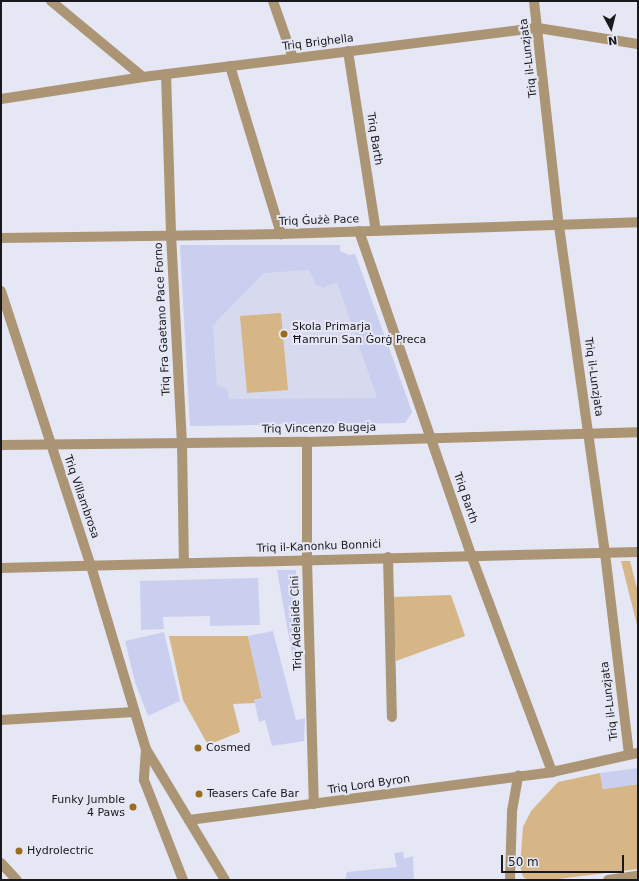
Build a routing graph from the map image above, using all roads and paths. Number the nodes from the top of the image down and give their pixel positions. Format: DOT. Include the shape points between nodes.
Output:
graph roads {
  1 [pos="52,1"];
  2 [pos="273,1"];
  3 [pos="534,1"];
  4 [pos="538,28"];
  5 [pos="638,44"];
  6 [pos="348,51"];
  7 [pos="293,58"];
  8 [pos="230,66"];
  9 [pos="166,74"];
  10 [pos="143,77"];
  11 [pos="1,99"];
  12 [pos="638,222"];
  13 [pos="559,226"];
  14 [pos="358,231"];
  15 [pos="376,232"];
  16 [pos="171,234"];
  17 [pos="281,234"];
  18 [pos="1,238"];
  19 [pos="1,291"];
  20 [pos="638,432"];
  21 [pos="589,434"];
  22 [pos="432,439"];
  23 [pos="182,442"];
  24 [pos="307,442"];
  25 [pos="50,444"];
  26 [pos="1,445"];
  27 [pos="638,552"];
  28 [pos="605,553"];
  29 [pos="471,555"];
  30 [pos="388,557"];
  31 [pos="307,560"];
  32 [pos="184,563"];
  33 [pos="91,566"];
  34 [pos="1,568"];
  35 [pos="134,712"];
  36 [pos="392,717"];
  37 [pos="1,720"];
  38 [pos="146,749"];
  39 [pos="633,754"];
  40 [pos="552,772"];
  41 [pos="518,776"];
  42 [pos="314,804"];
  43 [pos="189,820"];
  44 [pos="1,863"];
  45 [pos="638,876"];
  46 [pos="17,880"];
  47 [pos="183,880"];
  48 [pos="225,880"];
  49 [pos="510,880"];
  50 [pos="608,880"];
  1 -- 10 [label="street"];
  2 -- 7 [label="street"];
  3 -- 4 [label="street, Triq il-Lunzjata"];
  4 -- 5 [label="street, Triq Brighella"];
  4 -- 6 [label="street, Triq Brighella"];
  4 -- 13 [label="street, Triq il-Lunzjata"];
  6 -- 7 [label="street, Triq Brighella"];
  6 -- 15 [label="street, Triq Barth"];
  7 -- 8 [label="street, Triq Brighella"];
  8 -- 9 [label="street, Triq Brighella"];
  8 -- 17 [label="street"];
  9 -- 10 [label="street, Triq Brighella"];
  9 -- 16 [label="street, Triq Fra Gaetano Pace Forno"];
  10 -- 11 [label="street, Triq Brighella"];
  12 -- 13 [label="street, Triq Ġużè Pace"];
  13 -- 15 [label="street, Triq Ġużè Pace"];
  13 -- 21 [label="street, Triq il-Lunzjata"];
  14 -- 15 [label="street, Triq Ġużè Pace"];
  14 -- 17 [label="street, Triq Ġużè Pace"];
  14 -- 22 [label="street, Triq Barth"];
  16 -- 17 [label="street, Triq Ġużè Pace"];
  16 -- 18 [label="street, Triq Ġużè Pace"];
  16 -- 23 [label="street, Triq Fra Gaetano Pace Forno"];
  19 -- 25 [label="street, Triq Villambrosa"];
  20 -- 21 [label="street, Triq Vincenzo Bugeja"];
  21 -- 22 [label="street, Triq Vincenzo Bugeja"];
  21 -- 28 [label="street, Triq il-Lunzjata"];
  22 -- 24 [label="street, Triq Vincenzo Bugeja"];
  22 -- 29 [label="street, Triq Barth"];
  23 -- 24 [label="street, Triq Vincenzo Bugeja"];
  23 -- 25 [label="street, Triq Vincenzo Bugeja"];
  23 -- 32 [label="street, Triq Fra Gaetano Pace Forno"];
  24 -- 31 [label="street, Triq Adelaide Cini"];
  25 -- 26 [label="street, Triq Vincenzo Bugeja"];
  25 -- 33 [label="street, Triq Villambrosa"];
  27 -- 28 [label="street, Triq il-Kanonku Bonniċi"];
  28 -- 29 [label="street, Triq il-Kanonku Bonniċi"];
  28 -- 39 [label="street, Triq il-Lunzjata"];
  29 -- 30 [label="street, Triq il-Kanonku Bonniċi"];
  29 -- 40 [label="street, Triq Barth"];
  30 -- 31 [label="street, Triq il-Kanonku Bonniċi"];
  30 -- 36 [label="street"];
  31 -- 32 [label="street, Triq il-Kanonku Bonniċi"];
  31 -- 42 [label="street, Triq Adelaide Cini"];
  32 -- 33 [label="street, Triq il-Kanonku Bonniċi"];
  33 -- 34 [label="street, Triq il-Kanonku Bonniċi"];
  33 -- 35 [label="street, Triq Villambrosa"];
  35 -- 37 [label="street"];
  35 -- 38 [label="street, Triq Villambrosa"];
  38 -- 43 [label="street"];
  38 -- 47 [label="street" via="144,780"];
  39 -- 40 [label="street, Triq Lord Byron"];
  40 -- 41 [label="street, Triq Lord Byron"];
  41 -- 42 [label="street, Triq Lord Byron"];
  41 -- 49 [label="street" via="512,811"];
  42 -- 43 [label="street, Triq Lord Byron"];
  43 -- 48 [label="street"];
  44 -- 46 [label="street"];
  45 -- 50 [label="street"];
}
